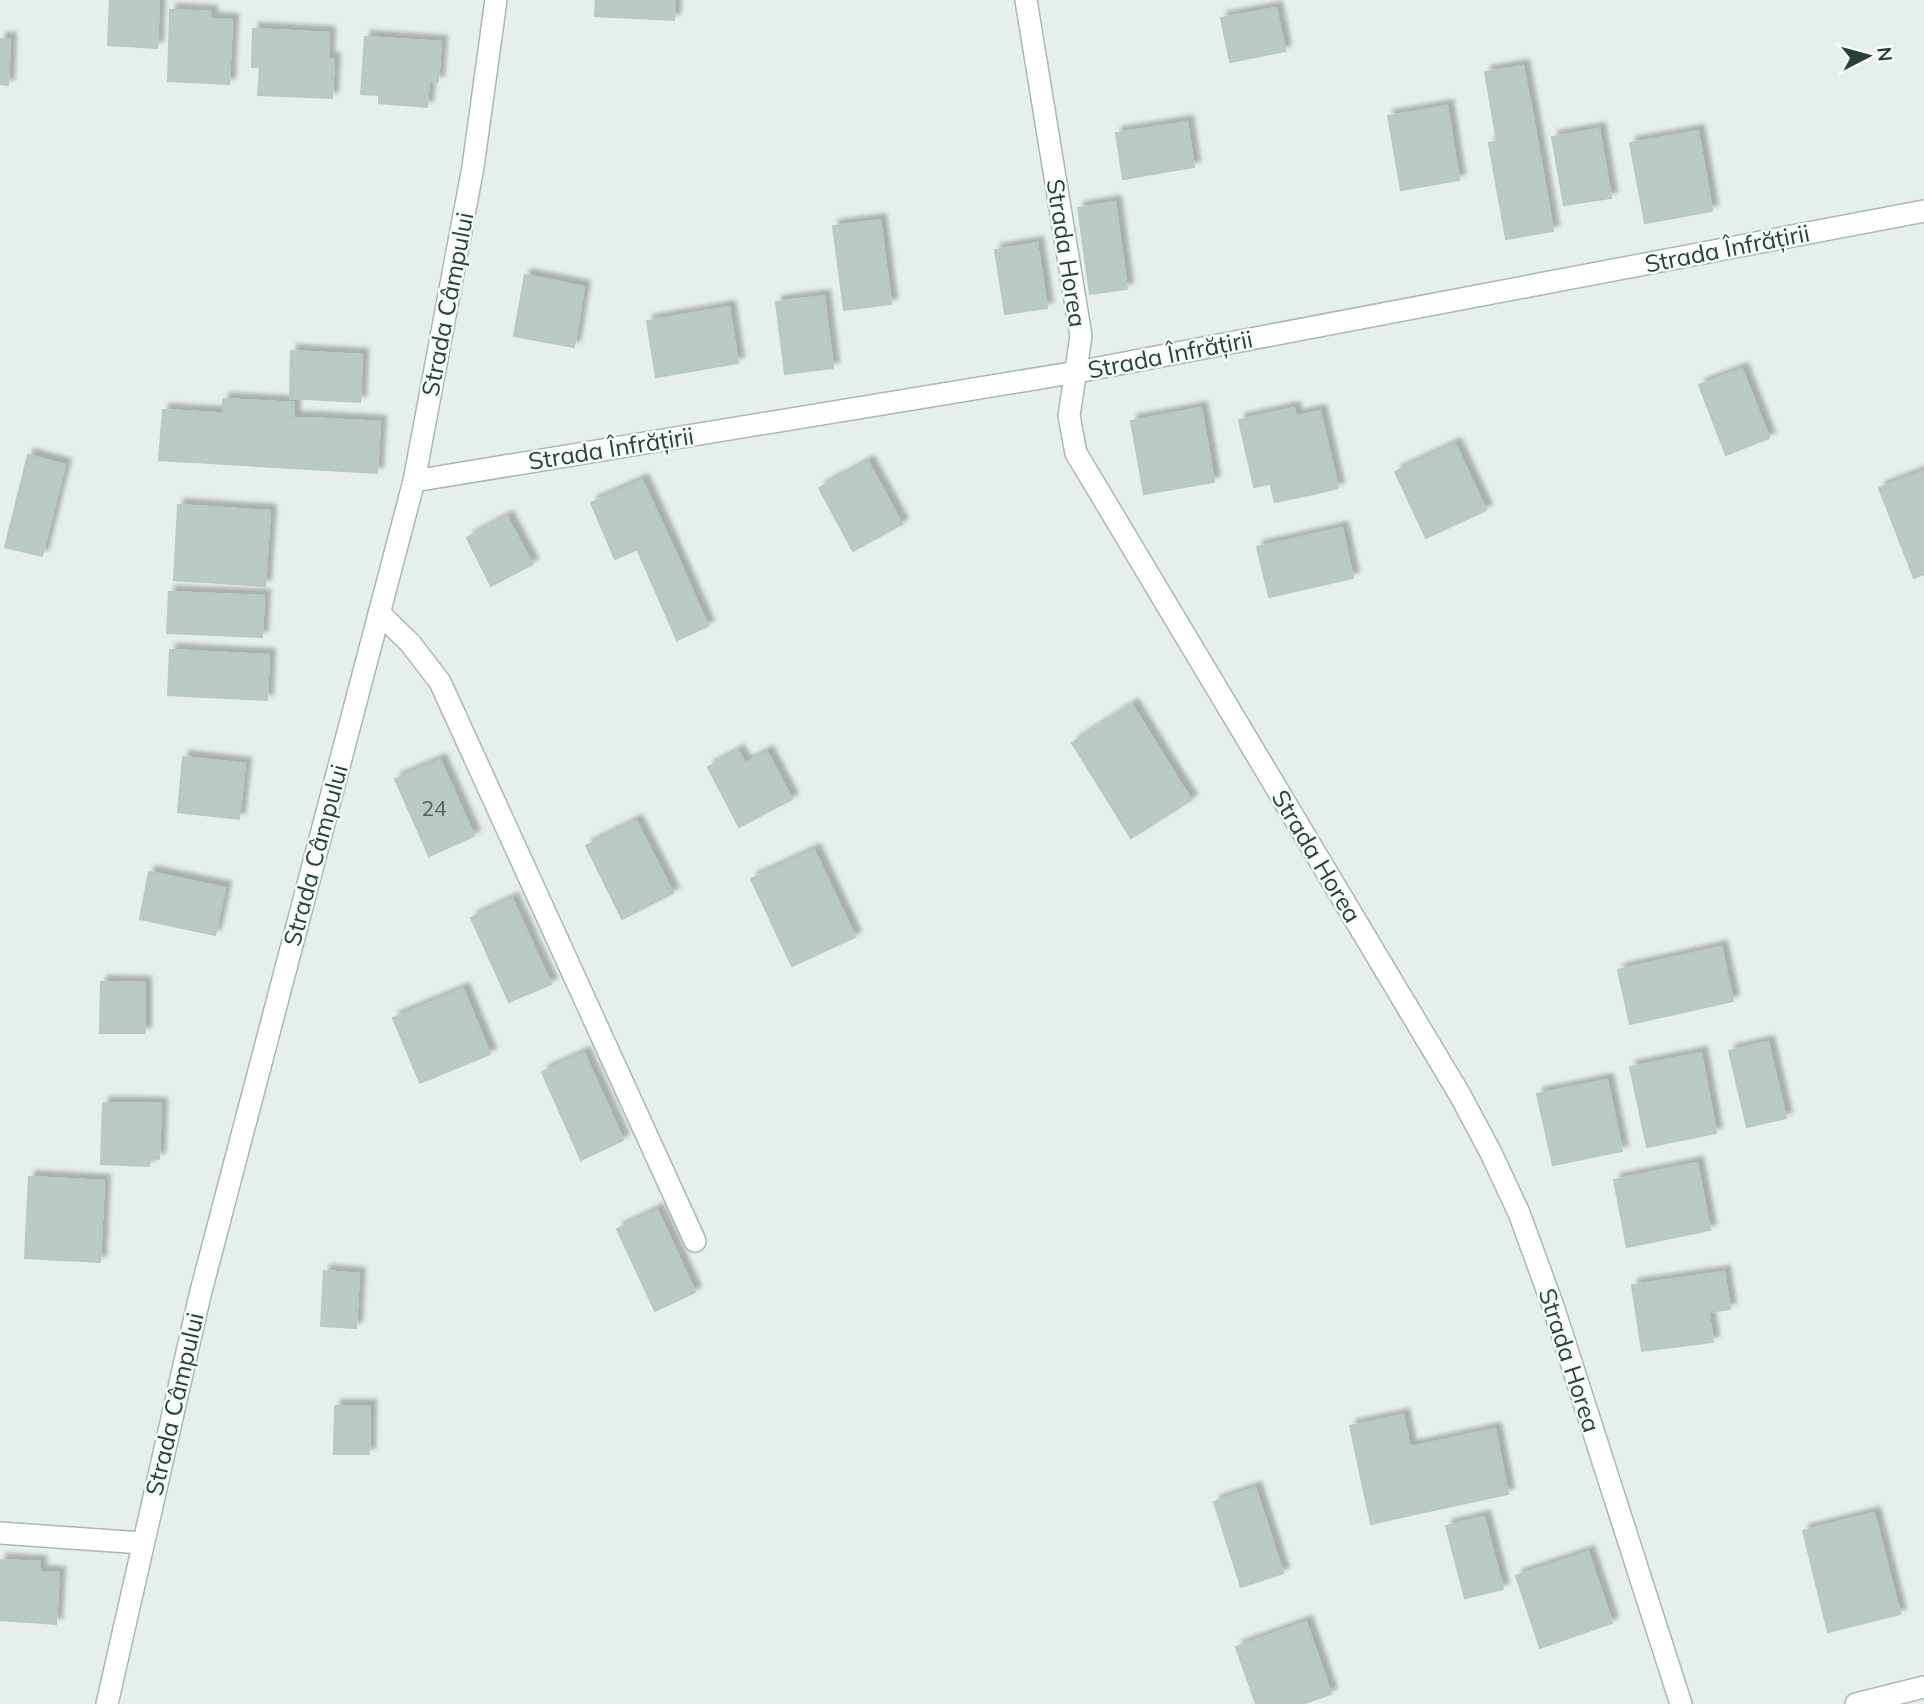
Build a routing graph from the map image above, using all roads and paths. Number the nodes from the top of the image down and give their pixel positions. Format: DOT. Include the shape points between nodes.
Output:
graph roads {
  1 [pos="496,0"];
  2 [pos="1026,0"];
  3 [pos="1924,211"];
  4 [pos="1077,372"];
  5 [pos="414,481"];
  6 [pos="379,613"];
  7 [pos="695,1241"];
  8 [pos="0,1533"];
  9 [pos="142,1543"];
  10 [pos="1924,1687"];
  11 [pos="107,1704"];
  12 [pos="1681,1704"];
  13 [pos="1856,1704"];
  1 -- 5 [label="street, Strada Câmpului" via="474,167"];
  2 -- 4 [label="street, Strada Horea" via="1081,336"];
  3 -- 4 [label="street, Strada Înfrățirii"];
  4 -- 5 [label="street, Strada Înfrățirii"];
  4 -- 12 [label="street, Strada Horea" via="1069,416 1076,453 1460,1095 1519,1213"];
  5 -- 6 [label="street, Strada Câmpului"];
  6 -- 7 [label="street" via="440,682"];
  6 -- 9 [label="street, Strada Câmpului" via="200,1295"];
  8 -- 9 [label="street"];
  9 -- 11 [label="street, Strada Câmpului"];
  10 -- 13 [label="street"];
}
